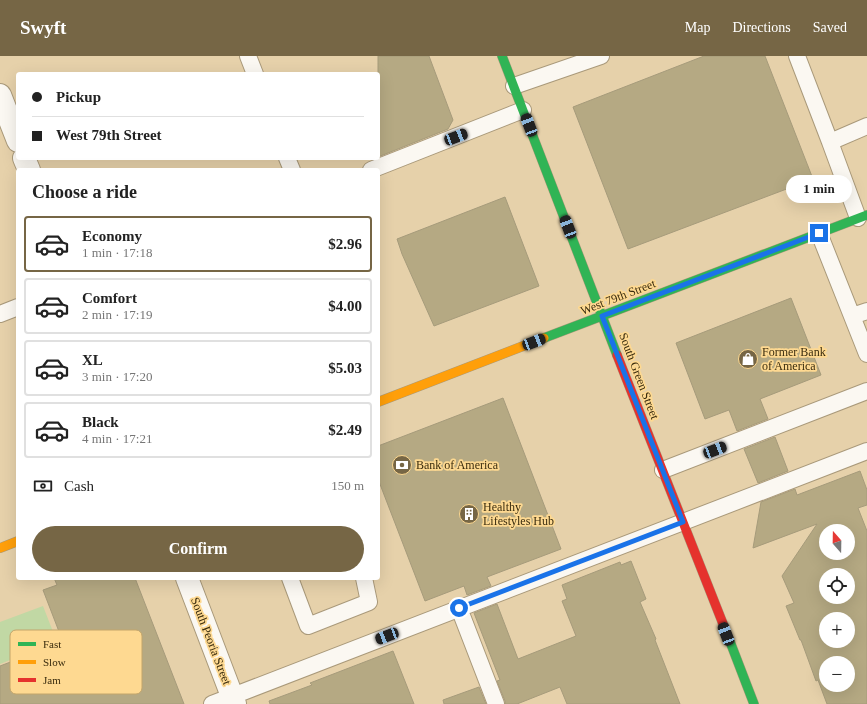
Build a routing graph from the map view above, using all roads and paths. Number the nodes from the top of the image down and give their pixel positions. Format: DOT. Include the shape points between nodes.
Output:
graph roads {
  1 [pos="248,56"];
  2 [pos="502,56"];
  3 [pos="601,56"];
  4 [pos="797,56"];
  5 [pos="254,72"];
  6 [pos="514,86"];
  7 [pos="0,95"];
  8 [pos="523,110"];
  9 [pos="867,126"];
  10 [pos="16,137"];
  11 [pos="830,142"];
  12 [pos="376,168"];
  13 [pos="862,216"];
  14 [pos="819,233"];
  15 [pos="16,308"];
  16 [pos="860,313"];
  17 [pos="0,314"];
  18 [pos="602,316"];
  19 [pos="867,354"];
  20 [pos="867,391"];
  21 [pos="380,401"];
  22 [pos="867,450"];
  23 [pos="663,470"];
  24 [pos="683,522"];
  25 [pos="16,541"];
  26 [pos="0,548"];
  27 [pos="188,580"];
  28 [pos="291,580"];
  29 [pos="364,580"];
  30 [pos="459,608"];
  31 [pos="234,700"];
  32 [pos="212,704"];
  33 [pos="496,704"];
  34 [pos="754,704"];
  1 -- 5 [label="lane"];
  2 -- 6 [label="street, South Green Street"];
  3 -- 6 [label="lane"];
  4 -- 11 [label="lane"];
  6 -- 8 [label="street, South Green Street"];
  7 -- 10 [label="street"];
  8 -- 12 [label="lane"];
  8 -- 18 [label="street, South Green Street"];
  9 -- 11 [label="lane"];
  11 -- 13 [label="lane"];
  13 -- 14 [label="street, West 79th Street"];
  14 -- 16 [label="lane"];
  14 -- 18 [label="street, West 79th Street"];
  15 -- 17 [label="lane"];
  16 -- 19 [label="lane"];
  18 -- 21 [label="street, West 79th Street"];
  18 -- 23 [label="street, South Green Street"];
  20 -- 23 [label="lane"];
  22 -- 24 [label="lane"];
  23 -- 24 [label="street, South Green Street"];
  24 -- 30 [label="lane"];
  24 -- 34 [label="street, South Green Street"];
  25 -- 26 [label="street"];
  27 -- 31 [label="street, South Peoria Street"];
  28 -- 29 [label="lane" via="308,626 369,602"];
  30 -- 31 [label="lane"];
  30 -- 33 [label="lane"];
  31 -- 32 [label="lane"];
}
